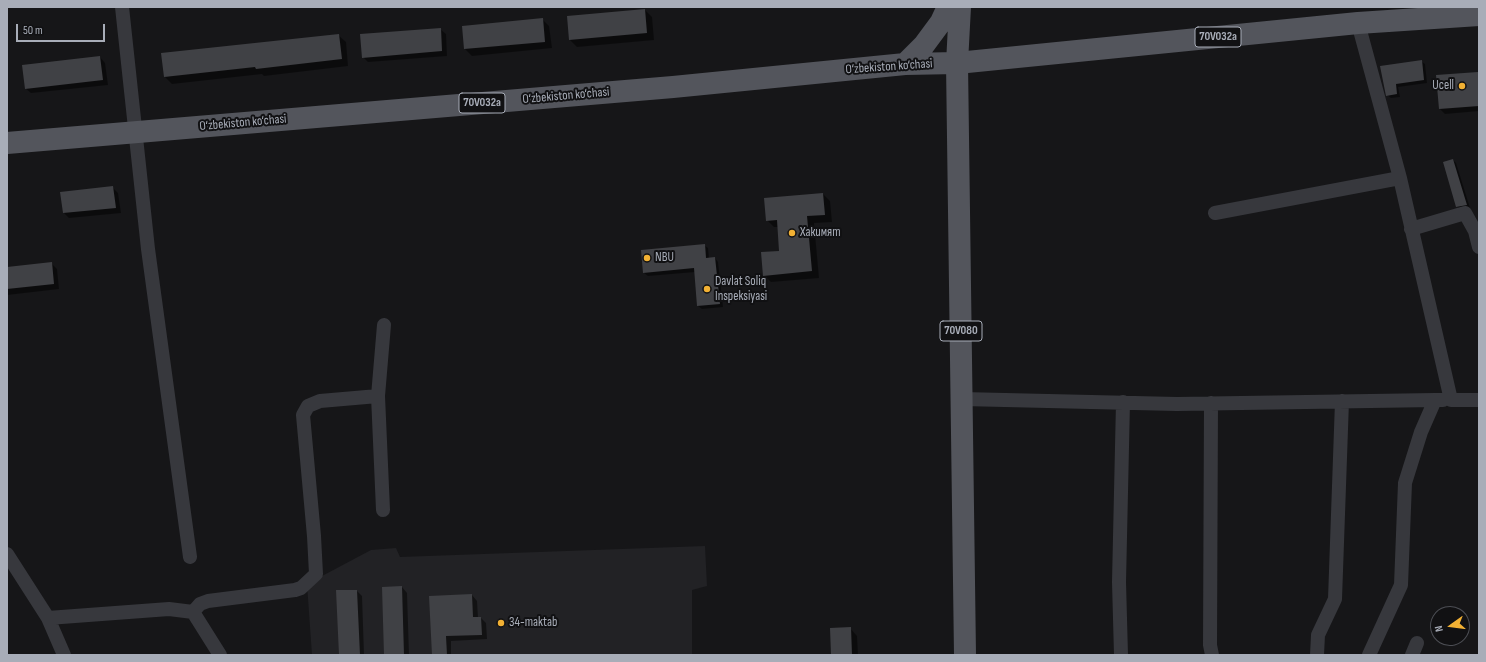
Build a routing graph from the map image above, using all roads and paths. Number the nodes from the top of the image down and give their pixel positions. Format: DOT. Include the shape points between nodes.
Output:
graph roads {
  1 [pos="122,7"];
  2 [pos="948,7"];
  3 [pos="960,7"];
  4 [pos="1479,15"];
  5 [pos="1368,17"];
  6 [pos="958,63"];
  7 [pos="905,64"];
  8 [pos="136,132"];
  9 [pos="7,143"];
  10 [pos="1400,178"];
  11 [pos="1215,214"];
  12 [pos="1411,229"];
  13 [pos="1479,247"];
  14 [pos="384,325"];
  15 [pos="378,396"];
  16 [pos="962,399"];
  17 [pos="1435,400"];
  18 [pos="1451,400"];
  19 [pos="1479,400"];
  20 [pos="1342,401"];
  21 [pos="1123,402"];
  22 [pos="1211,403"];
  23 [pos="383,510"];
  24 [pos="7,554"];
  25 [pos="190,557"];
  26 [pos="193,612"];
  27 [pos="48,618"];
  28 [pos="64,655"];
  29 [pos="220,655"];
  30 [pos="965,655"];
  31 [pos="1121,655"];
  32 [pos="1212,655"];
  33 [pos="1317,655"];
  34 [pos="1369,655"];
  1 -- 8 [label="street"];
  2 -- 7 [label="main road" via="941,22"];
  3 -- 6 [label="main road, 70V080"];
  4 -- 5 [label="main road, 70V032a"];
  5 -- 6 [label="main road, 70V032a"];
  5 -- 10 [label="street"];
  6 -- 7 [label="main road, O‘zbekiston ko‘chasi / 70V032a"];
  6 -- 16 [label="main road, 70V080"];
  7 -- 8 [label="main road, O‘zbekiston ko‘chasi / 70V032a" via="673,87"];
  8 -- 9 [label="main road, O‘zbekiston ko‘chasi / 70V032a"];
  8 -- 25 [label="street" via="148,249"];
  10 -- 11 [label="street"];
  10 -- 12 [label="street"];
  12 -- 13 [label="street" via="1465,213 1476,231"];
  12 -- 18 [label="street"];
  14 -- 15 [label="street"];
  15 -- 23 [label="street"];
  15 -- 26 [label="street" via="320,401 308,406 303,415 316,574 301,588 295,590 208,601 200,604"];
  16 -- 21 [label="street"];
  16 -- 30 [label="main road, 70V080"];
  17 -- 18 [label="street"];
  17 -- 20 [label="street"];
  17 -- 34 [label="street" via="1421,432 1405,483 1401,585"];
  18 -- 19 [label="street"];
  20 -- 22 [label="street"];
  20 -- 33 [label="street" via="1335,599 1318,635"];
  21 -- 22 [label="street"];
  21 -- 31 [label="street"];
  22 -- 32 [label="street"];
  24 -- 27 [label="street"];
  26 -- 27 [label="street" via="169,609"];
  26 -- 29 [label="street"];
  27 -- 28 [label="street"];
}
